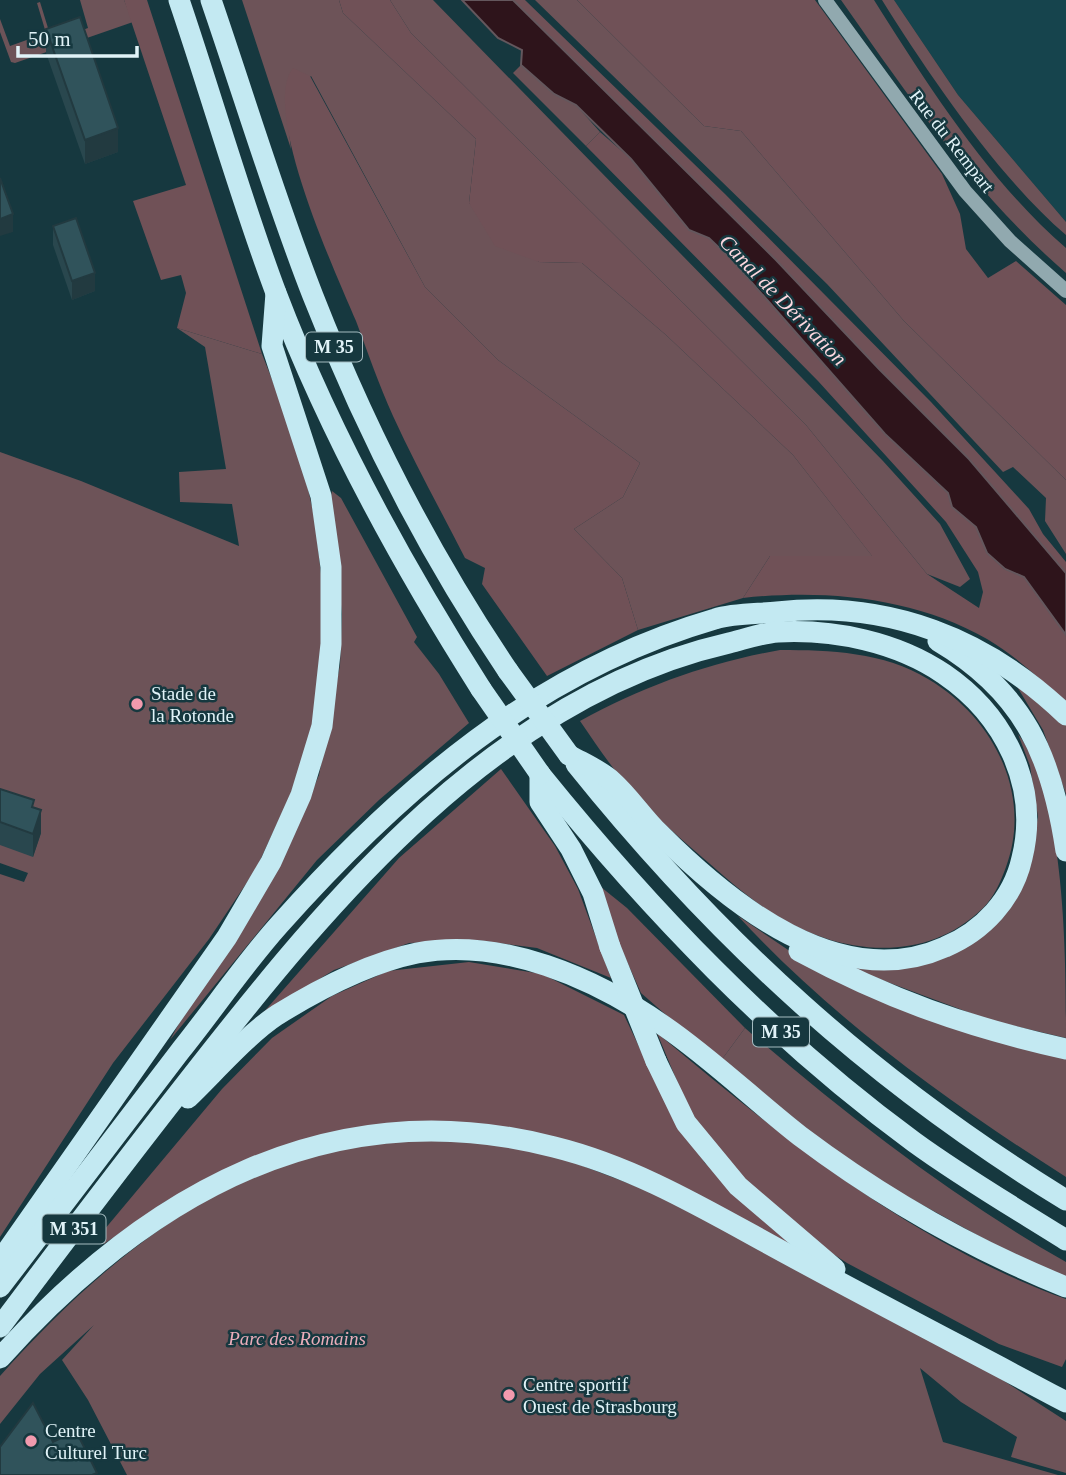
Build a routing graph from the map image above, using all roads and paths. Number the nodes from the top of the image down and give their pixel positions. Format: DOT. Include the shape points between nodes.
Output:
graph roads {
  1 [pos="179,0"];
  2 [pos="211,0"];
  3 [pos="825,0"];
  4 [pos="1066,291"];
  5 [pos="276,293"];
  6 [pos="911,624"];
  7 [pos="1066,715"];
  8 [pos="569,755"];
  9 [pos="540,774"];
  10 [pos="1066,851"];
  11 [pos="775,927"];
  12 [pos="1066,1049"];
  13 [pos="140,1142"];
  14 [pos="1066,1200"];
  15 [pos="1066,1240"];
  16 [pos="0,1261"];
  17 [pos="0,1287"];
  18 [pos="1066,1287"];
  19 [pos="877,1302"];
  20 [pos="0,1327"];
  21 [pos="0,1358"];
  22 [pos="1006,1370"];
  23 [pos="1066,1402"];
  24 [pos="1066,1413"];
  1 -- 5 [label="highway, M 35"];
  2 -- 8 [label="highway, M 35, bridge" via="313,295 362,411 457,595"];
  3 -- 4 [label="street, Rue du Rempart" via="965,191 1010,241"];
  5 -- 9 [label="highway, M 35, bridge" via="354,469 400,557"];
  5 -- 16 [label="highway" via="272,346 321,496 331,567 331,644 322,726 301,795 271,862 227,937"];
  6 -- 7 [label="highway" via="942,632 991,655"];
  6 -- 10 [label="highway" via="993,679 1017,709 1045,761"];
  6 -- 17 [label="highway" via="818,607 718,618 587,668 489,729 370,828 277,927"];
  8 -- 11 [label="highway" via="610,779 695,867"];
  8 -- 14 [label="highway, M 35" via="634,837 736,944 828,1030 936,1115"];
  9 -- 15 [label="highway, M 35" via="610,860 715,971 804,1052 915,1143"];
  9 -- 19 [label="highway, bridge" via="540,802 593,893 656,1061 686,1123 738,1186"];
  11 -- 12 [label="highway" via="797,950 915,1007"];
  11 -- 13 [label="highway" via="811,944 860,958 918,956 969,935 1013,885 1027,828 1017,765 995,723 957,683 935,668 886,646 843,635 776,632 646,668 536,728 446,794 388,849 247,1006"];
  13 -- 18 [label="highway" via="275,1017 297,1004 351,974 417,953 480,950 547,966 611,993 665,1027 869,1185 974,1245"];
  13 -- 20 [label="highway, M 351"];
  19 -- 21 [label="highway" via="693,1200 591,1158 503,1137 390,1132 281,1154 216,1183 112,1250"];
  19 -- 22 [label="highway"];
  22 -- 23 [label="highway"];
  22 -- 24 [label="highway"];
}
